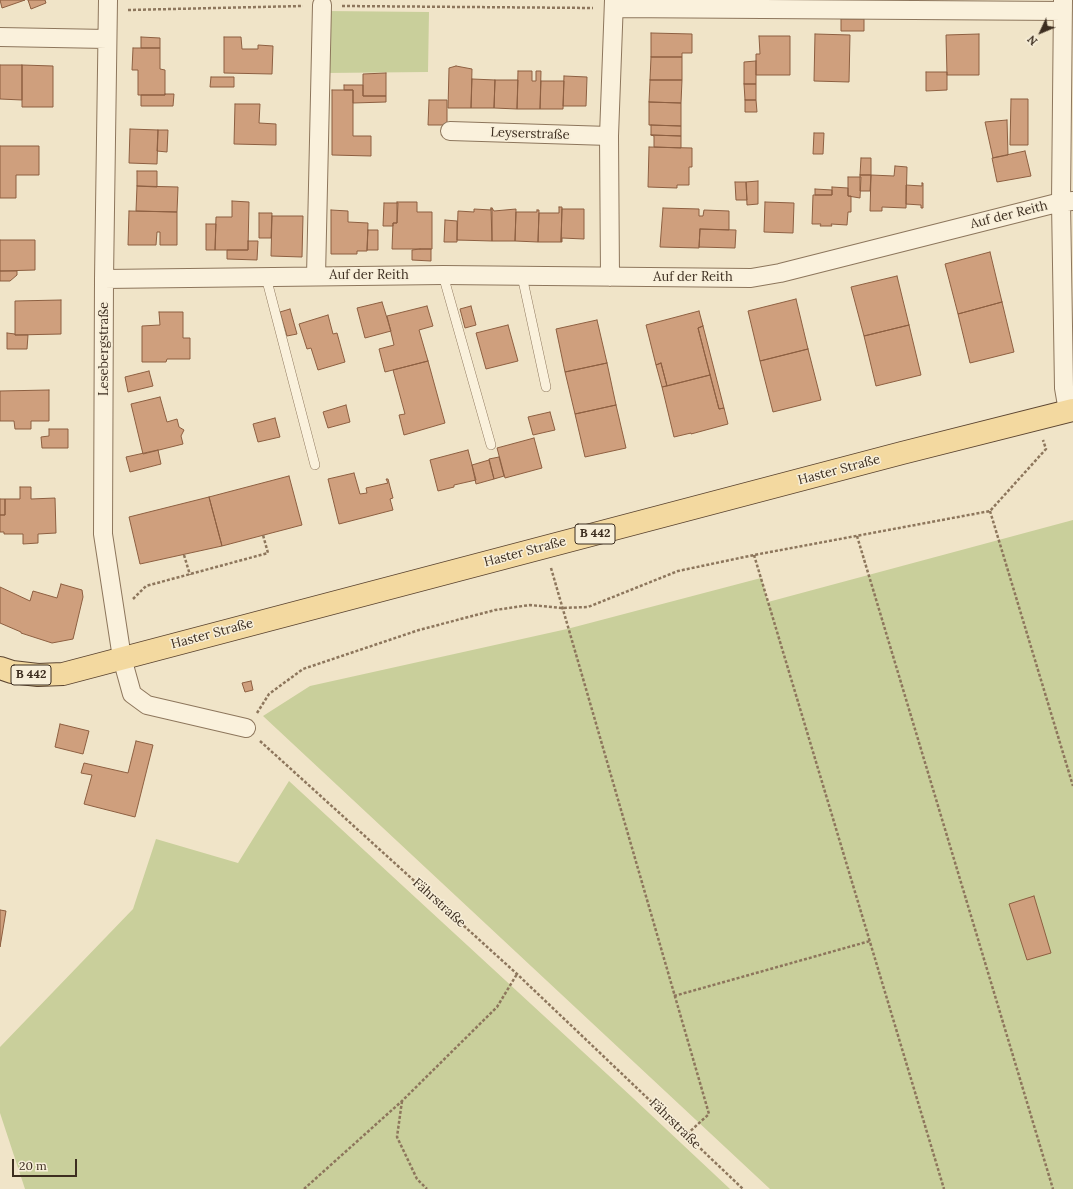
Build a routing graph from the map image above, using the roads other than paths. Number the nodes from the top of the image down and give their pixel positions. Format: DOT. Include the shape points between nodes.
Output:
graph roads {
  1 [pos="614,4"];
  2 [pos="108,5"];
  3 [pos="322,5"];
  4 [pos="1063,5"];
  5 [pos="0,37"];
  6 [pos="107,39"];
  7 [pos="450,131"];
  8 [pos="609,136"];
  9 [pos="1067,202"];
  10 [pos="443,275"];
  11 [pos="316,276"];
  12 [pos="522,276"];
  13 [pos="266,277"];
  14 [pos="610,277"];
  15 [pos="104,279"];
  16 [pos="546,387"];
  17 [pos="1071,411"];
  18 [pos="491,445"];
  19 [pos="314,466"];
  20 [pos="122,658"];
  21 [pos="0,668"];
  22 [pos="246,728"];
  1 -- 4 [label="street"];
  1 -- 8 [label="street"];
  2 -- 6 [label="street, Lesebergstraße"];
  3 -- 11 [label="street, Auf der Reith"];
  4 -- 9 [label="street"];
  5 -- 6 [label="street"];
  6 -- 15 [label="street, Lesebergstraße"];
  7 -- 8 [label="street, Leyserstraße"];
  8 -- 14 [label="street"];
  9 -- 14 [label="street, Auf der Reith" via="751,278"];
  9 -- 17 [label="street" via="1064,388"];
  10 -- 11 [label="street, Auf der Reith"];
  10 -- 12 [label="street, Auf der Reith"];
  10 -- 18 [label="lane"];
  11 -- 13 [label="street, Auf der Reith"];
  12 -- 14 [label="street, Auf der Reith"];
  12 -- 16 [label="lane"];
  13 -- 15 [label="street, Auf der Reith"];
  13 -- 19 [label="lane"];
  15 -- 20 [label="street, Lesebergstraße" via="103,534"];
  17 -- 20 [label="main road, Haster Straße / B 442"];
  20 -- 21 [label="main road, Haster Straße / B 442" via="63,674 38,676"];
  20 -- 22 [label="street" via="132,694 147,705"];
}
